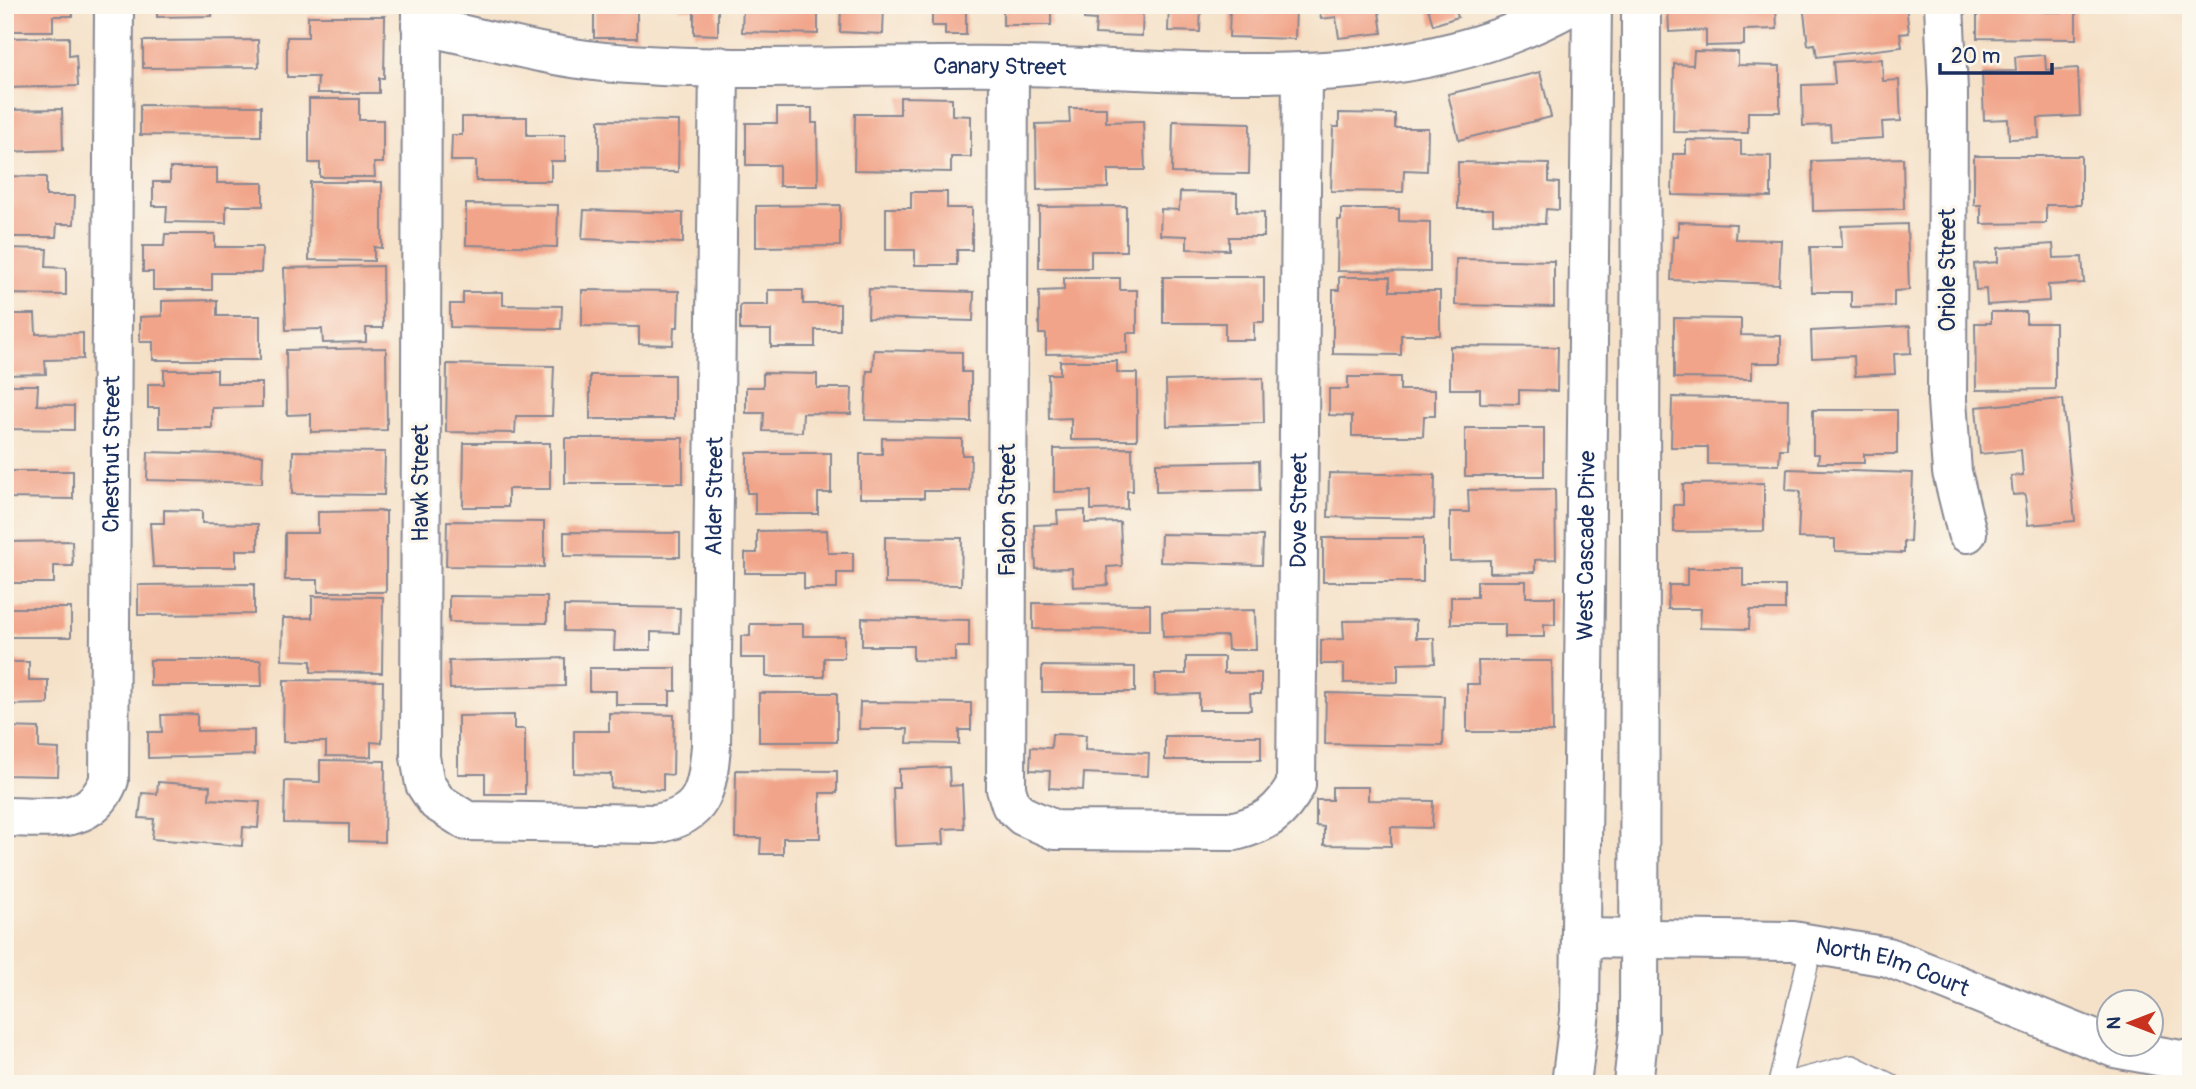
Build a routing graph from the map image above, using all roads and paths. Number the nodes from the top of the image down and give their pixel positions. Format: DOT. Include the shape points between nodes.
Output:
graph roads {
  1 [pos="114,5"];
  2 [pos="1572,5"];
  3 [pos="1592,5"];
  4 [pos="1641,5"];
  5 [pos="1944,5"];
  6 [pos="421,15"];
  7 [pos="719,66"];
  8 [pos="1009,66"];
  9 [pos="1303,72"];
  10 [pos="1588,296"];
  11 [pos="1642,296"];
  12 [pos="1967,533"];
  13 [pos="1584,650"];
  14 [pos="1641,650"];
  15 [pos="5,817"];
  16 [pos="585,824"];
  17 [pos="1153,830"];
  18 [pos="1581,937"];
  19 [pos="1639,937"];
  20 [pos="1812,944"];
  21 [pos="2191,1062"];
  22 [pos="1571,1084"];
  23 [pos="1633,1084"];
  24 [pos="1781,1084"];
  25 [pos="1889,1084"];
  1 -- 15 [label="street, Chestnut Street" via="109,780 102,798 84,812"];
  2 -- 9 [label="street, Canary Street" via="1499,38 1436,56 1364,69"];
  3 -- 10 [label="street, West Cascade Drive"];
  4 -- 11 [label="street"];
  5 -- 12 [label="street, Oriole Street" via="1947,400 1952,472"];
  6 -- 7 [label="street, Canary Street" via="565,57"];
  6 -- 16 [label="street, Hawk Street" via="420,757 425,784 437,803 467,821"];
  7 -- 8 [label="street, Canary Street"];
  7 -- 16 [label="street, Alder Street" via="708,778 700,801 672,821"];
  8 -- 9 [label="street, Canary Street"];
  8 -- 17 [label="street, Falcon Street" via="1006,789 1011,805 1043,827"];
  9 -- 17 [label="street, Dove Street" via="1296,785 1276,814 1260,824 1236,831"];
  10 -- 11 [label="street"];
  10 -- 13 [label="street, West Cascade Drive"];
  11 -- 14 [label="street"];
  13 -- 14 [label="street"];
  13 -- 18 [label="street, West Cascade Drive"];
  14 -- 19 [label="street"];
  18 -- 19 [label="street, North Elm Court"];
  18 -- 22 [label="street, West Cascade Drive" via="1580,1012"];
  19 -- 20 [label="street, North Elm Court"];
  19 -- 23 [label="street" via="1639,1030"];
  20 -- 21 [label="street, North Elm Court" via="1888,957 2115,1048"];
  20 -- 24 [label="lane"];
  24 -- 25 [label="lane" via="1852,1066"];
}
